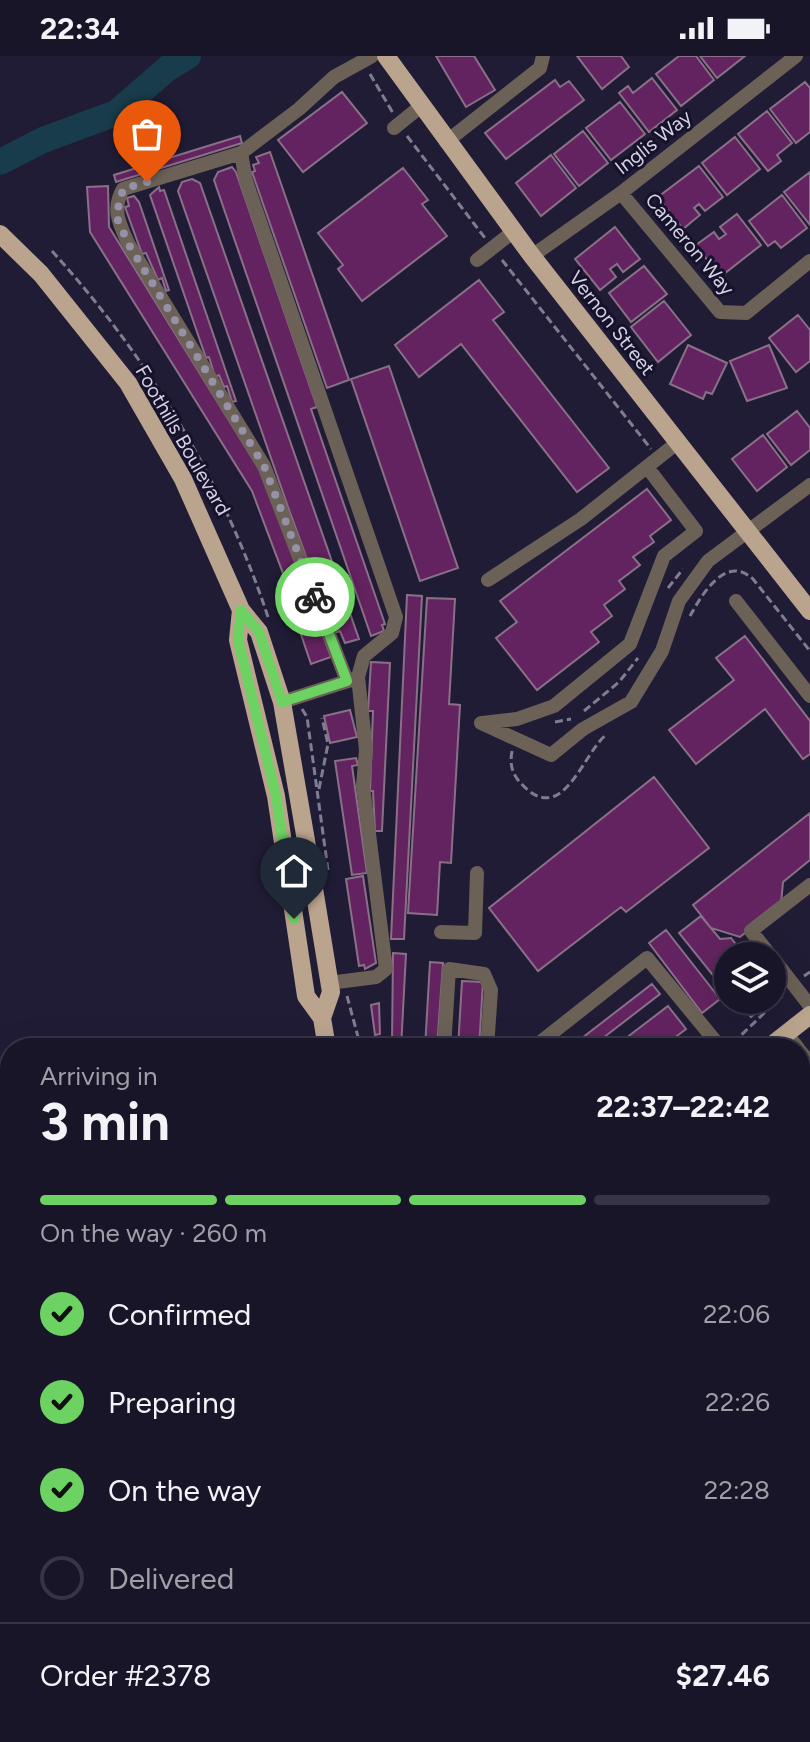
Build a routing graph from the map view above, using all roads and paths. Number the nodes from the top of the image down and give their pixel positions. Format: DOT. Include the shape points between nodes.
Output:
graph roads {
  1 [pos="372,56"];
  2 [pos="386,56"];
  3 [pos="543,56"];
  4 [pos="796,56"];
  5 [pos="420,107"];
  6 [pos="394,128"];
  7 [pos="446,142"];
  8 [pos="241,153"];
  9 [pos="621,193"];
  10 [pos="514,231"];
  11 [pos="0,234"];
  12 [pos="532,256"];
  13 [pos="477,260"];
  14 [pos="810,261"];
  15 [pos="677,443"];
  16 [pos="647,467"];
  17 [pos="810,485"];
  18 [pos="746,532"];
  19 [pos="488,580"];
  20 [pos="736,601"];
  21 [pos="241,610"];
  22 [pos="810,611"];
  23 [pos="353,679"];
  24 [pos="810,696"];
  25 [pos="282,702"];
  26 [pos="322,718"];
  27 [pos="319,792"];
  28 [pos="477,873"];
  29 [pos="810,885"];
  30 [pos="441,932"];
  31 [pos="760,942"];
  32 [pos="810,972"];
  33 [pos="786,975"];
  34 [pos="329,983"];
  35 [pos="794,986"];
  36 [pos="810,1006"];
  37 [pos="810,1015"];
  38 [pos="322,1018"];
  39 [pos="325,1038"];
  40 [pos="445,1038"];
  41 [pos="488,1038"];
  42 [pos="546,1038"];
  43 [pos="713,1038"];
  44 [pos="738,1038"];
  45 [pos="798,1038"];
  1 -- 8 [label="street" via="334,77"];
  2 -- 5 [label="main road, Vernon Street"];
  3 -- 7 [label="street" via="540,68"];
  4 -- 9 [label="street, Inglis Way"];
  5 -- 6 [label="street"];
  5 -- 7 [label="main road, Vernon Street"];
  7 -- 10 [label="main road, Vernon Street"];
  8 -- 23 [label="street" via="246,181 396,617 392,633 364,656"];
  8 -- 23 [label="street" via="123,189 116,216 264,466"];
  9 -- 12 [label="street, Inglis Way"];
  9 -- 14 [label="street, Cameron Way" via="720,312 746,313"];
  10 -- 12 [label="main road, Vernon Street"];
  10 -- 13 [label="street"];
  11 -- 21 [label="main road, Foothills Boulevard" via="41,274 128,383 211,536"];
  12 -- 15 [label="main road, Vernon Street"];
  15 -- 16 [label="street"];
  15 -- 18 [label="main road, Vernon Street"];
  16 -- 18 [label="street" via="696,531 664,556 630,644 554,706 517,719 481,723 551,755 583,729 631,702 662,651 679,601 708,561"];
  16 -- 19 [label="street" via="581,519"];
  17 -- 18 [label="street"];
  18 -- 22 [label="main road, Vernon Street"];
  20 -- 24 [label="street"];
  21 -- 25 [label="main road, Foothills Boulevard" via="259,632"];
  21 -- 38 [label="main road, Foothills Boulevard" via="238,640 276,796 306,996"];
  23 -- 25 [label="street"];
  23 -- 34 [label="street" via="366,750 363,786 386,969 376,977"];
  25 -- 34 [label="main road, Foothills Boulevard"];
  26 -- 27 [label="path" via="328,744"];
  28 -- 30 [label="street" via="475,933"];
  29 -- 31 [label="street" via="751,931"];
  32 -- 35 [label="path"];
  33 -- 35 [label="street"];
  34 -- 38 [label="main road, Foothills Boulevard"];
  35 -- 36 [label="street"];
  35 -- 44 [label="path"];
  37 -- 45 [label="main road"];
  38 -- 39 [label="main road, Foothills Boulevard"];
  40 -- 41 [label="street" via="449,969 484,974 491,990"];
  42 -- 43 [label="street" via="647,958"];
}
